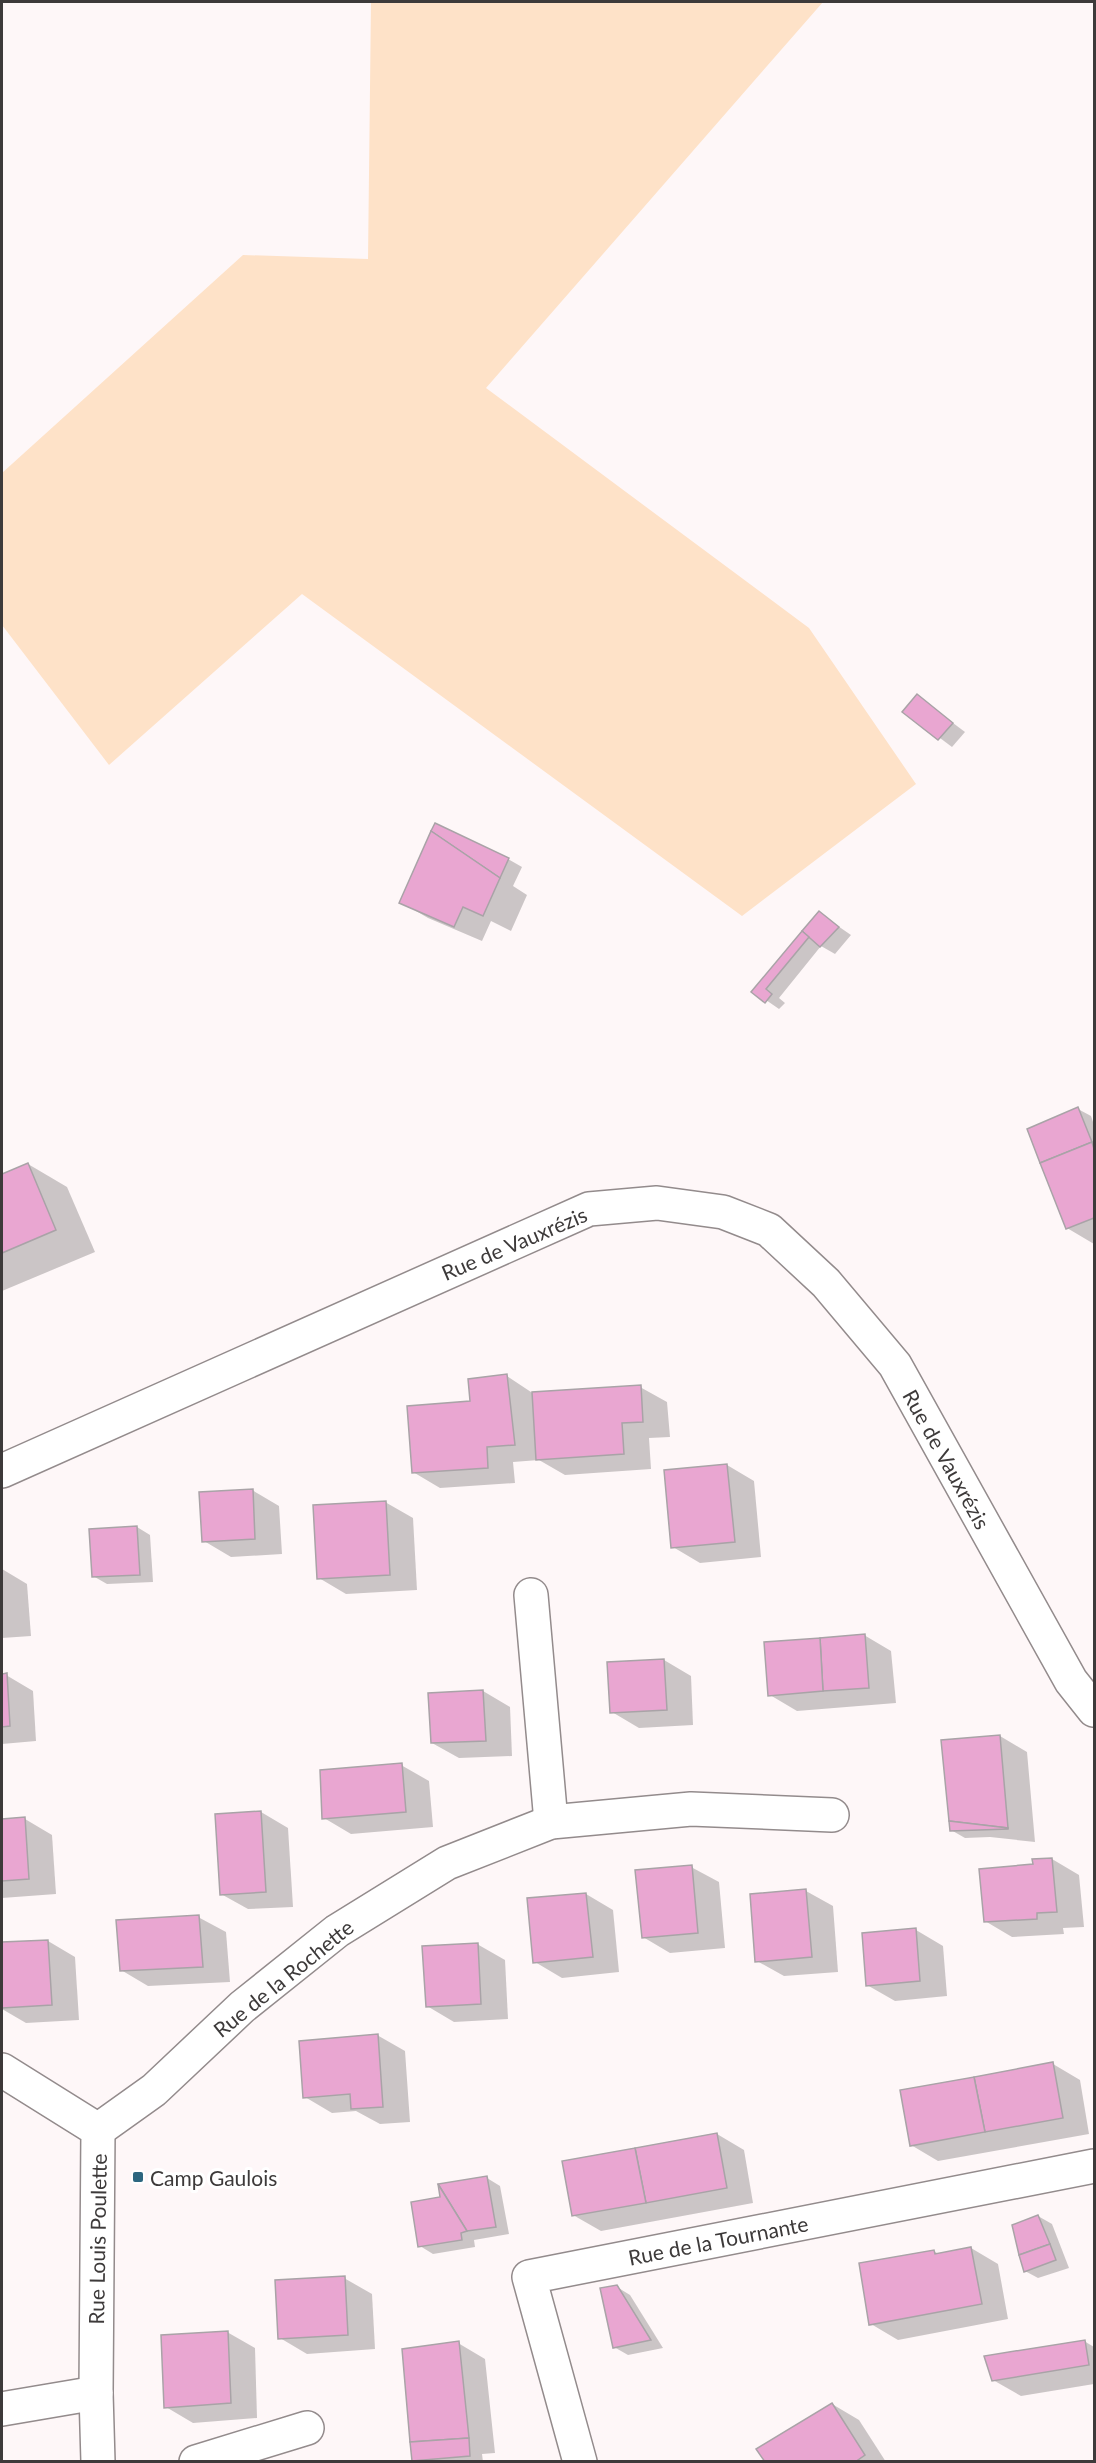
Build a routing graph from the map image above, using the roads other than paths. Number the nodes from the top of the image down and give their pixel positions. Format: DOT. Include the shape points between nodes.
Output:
graph roads {
  1 [pos="2,1470"];
  2 [pos="531,1595"];
  3 [pos="1095,1710"];
  4 [pos="832,1815"];
  5 [pos="550,1822"];
  6 [pos="2,2070"];
  7 [pos="98,2130"];
  8 [pos="1095,2166"];
  9 [pos="96,2393"];
  10 [pos="2,2409"];
  11 [pos="307,2428"];
  12 [pos="98,2462"];
  13 [pos="196,2462"];
  14 [pos="580,2462"];
  1 -- 3 [label="street, Rue de Vauxrézis" via="590,1209 657,1203 723,1212 769,1230 826,1283 895,1365 1071,1681"];
  2 -- 5 [label="street"];
  4 -- 5 [label="street, Rue de la Rochette" via="691,1809"];
  5 -- 7 [label="street, Rue de la Rochette" via="447,1863 337,1930 242,2007 154,2090"];
  6 -- 7 [label="street, Rue Louis Poulette"];
  7 -- 9 [label="street, Rue Louis Poulette"];
  8 -- 14 [label="street, Rue de la Tournante" via="529,2277"];
  9 -- 10 [label="street"];
  9 -- 12 [label="street, Rue Louis Poulette"];
  11 -- 13 [label="street"];
}
